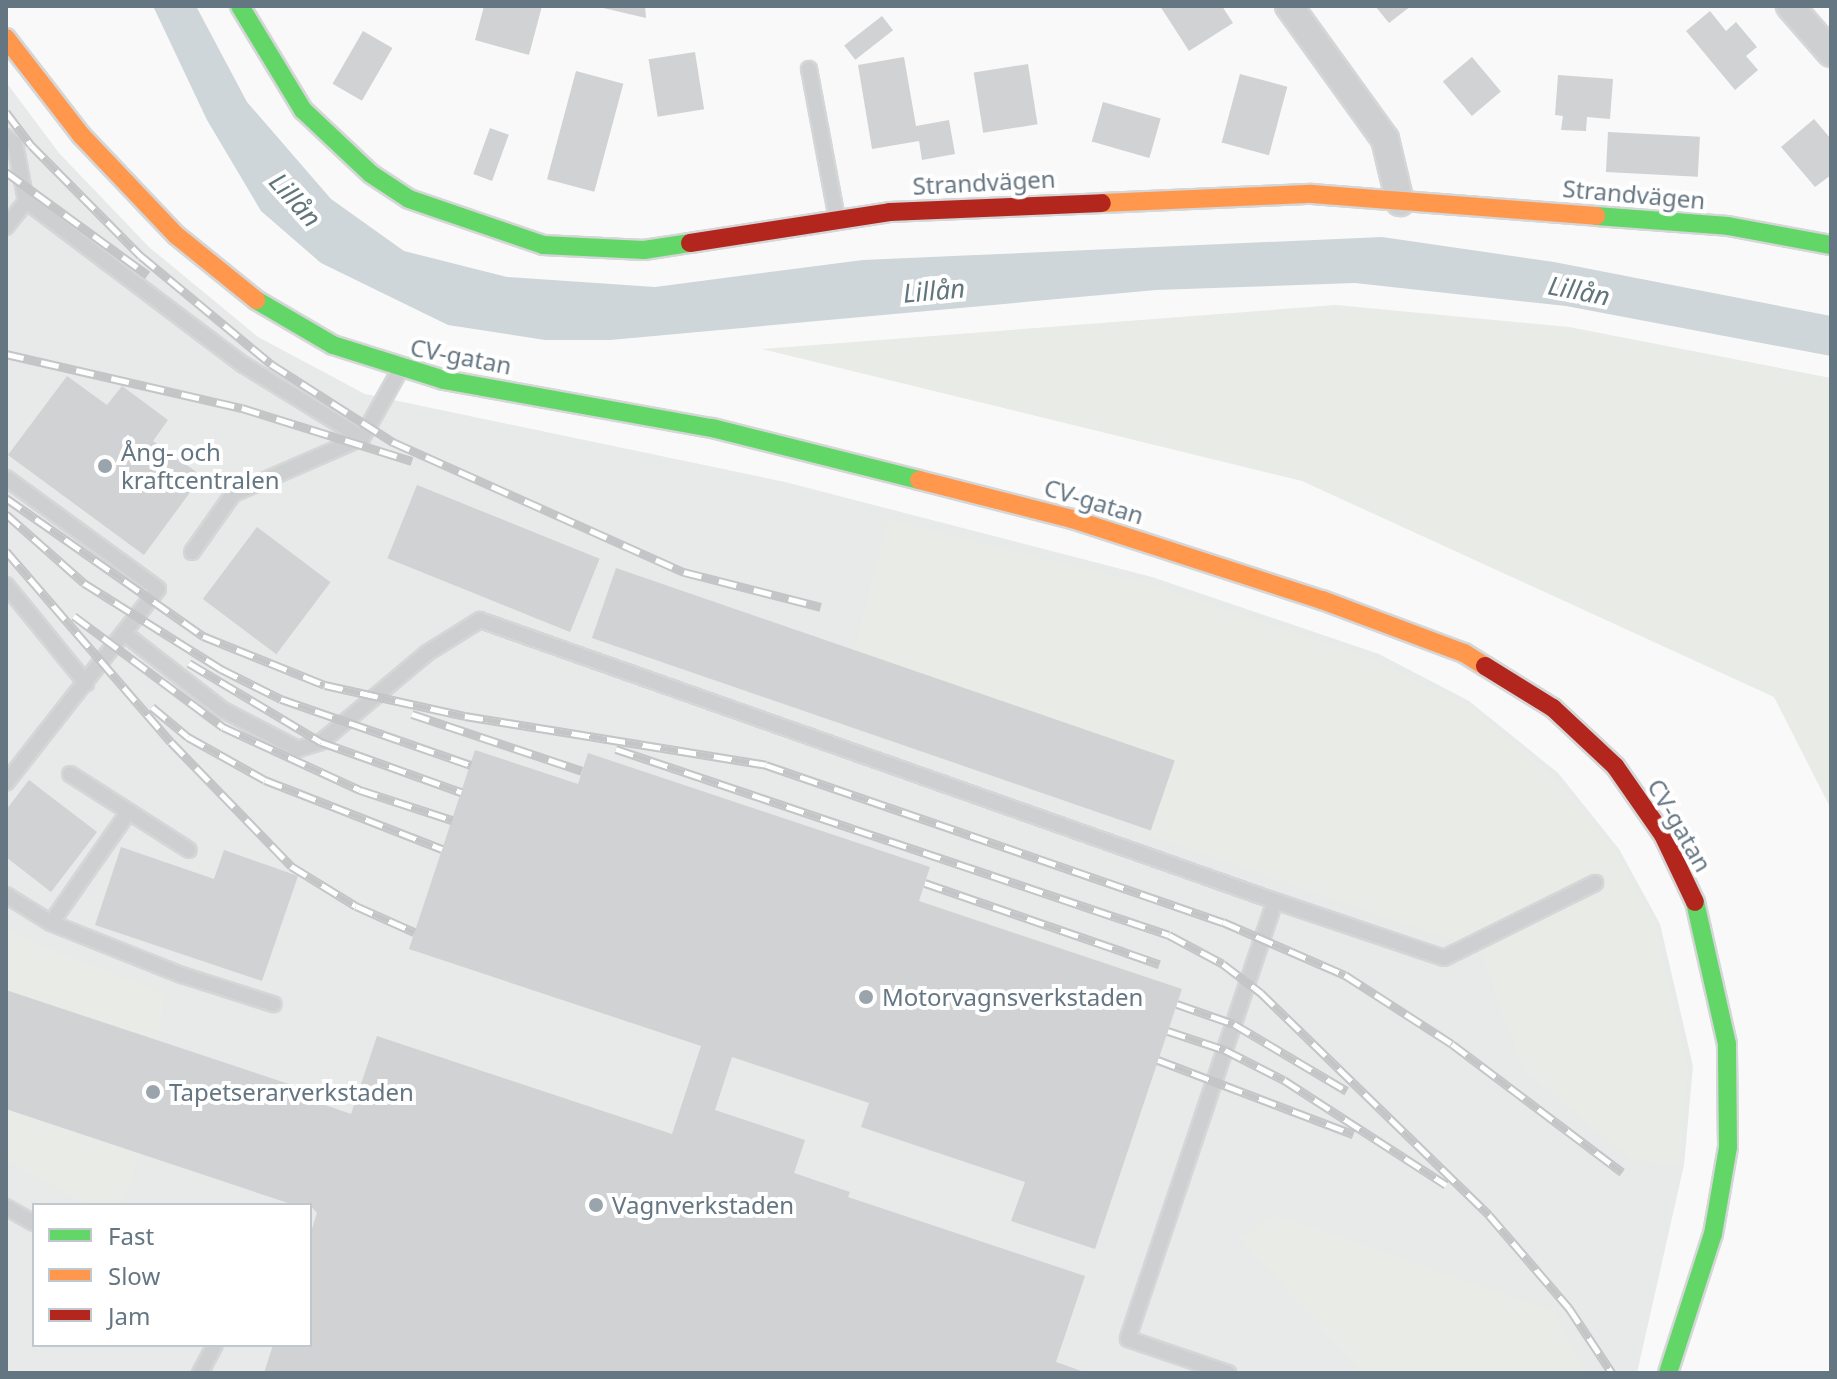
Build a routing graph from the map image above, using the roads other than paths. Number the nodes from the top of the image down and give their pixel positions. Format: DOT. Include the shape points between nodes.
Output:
graph roads {
  1 [pos="240,6"];
  2 [pos="1289,6"];
  3 [pos="1790,6"];
  4 [pos="6,38"];
  5 [pos="1831,53"];
  6 [pos="809,69"];
  7 [pos="6,137"];
  8 [pos="26,201"];
  9 [pos="1400,202"];
  10 [pos="837,220"];
  11 [pos="6,227"];
  12 [pos="1831,245"];
  13 [pos="400,370"];
  14 [pos="362,438"];
  15 [pos="6,478"];
  16 [pos="192,552"];
  17 [pos="6,585"];
  18 [pos="125,634"];
  19 [pos="86,683"];
  20 [pos="70,774"];
  21 [pos="6,783"];
  22 [pos="127,814"];
  23 [pos="189,850"];
  24 [pos="1595,883"];
  25 [pos="6,895"];
  26 [pos="1275,901"];
  27 [pos="51,923"];
  28 [pos="273,1004"];
  29 [pos="6,1207"];
  30 [pos="32,1222"];
  31 [pos="214,1347"];
  32 [pos="200,1373"];
  33 [pos="1228,1373"];
  34 [pos="1668,1373"];
  1 -- 10 [label="street, Strandvägen" via="277,73 336,144 409,199 451,217 543,245 602,250 722,240"];
  2 -- 9 [label="street" via="1385,139"];
  3 -- 5 [label="street"];
  4 -- 13 [label="street, CV-gatan" via="81,135 216,271 300,329"];
  6 -- 10 [label="lane"];
  7 -- 8 [label="lane" via="15,144"];
  8 -- 11 [label="lane"];
  8 -- 14 [label="lane" via="244,365"];
  9 -- 10 [label="street, Strandvägen" via="1312,194 1085,200"];
  9 -- 12 [label="street, Strandvägen" via="1728,226"];
  13 -- 14 [label="lane"];
  13 -- 34 [label="street, CV-gatan" via="712,428 1072,519 1322,600 1464,653 1553,708 1615,766 1663,835 1707,938 1727,1044 1730,1113 1721,1199"];
  14 -- 16 [label="lane" via="233,494"];
  15 -- 18 [label="lane" via="158,589"];
  17 -- 19 [label="lane"];
  18 -- 19 [label="lane"];
  18 -- 26 [label="lane" via="223,710 298,749 321,742 427,653 480,620"];
  19 -- 21 [label="lane"];
  20 -- 22 [label="lane"];
  22 -- 23 [label="lane"];
  22 -- 27 [label="lane"];
  24 -- 26 [label="lane" via="1444,958"];
  25 -- 27 [label="lane"];
  26 -- 33 [label="lane" via="1128,1339"];
  27 -- 28 [label="lane"];
  29 -- 30 [label="lane"];
  31 -- 32 [label="lane"];
}
